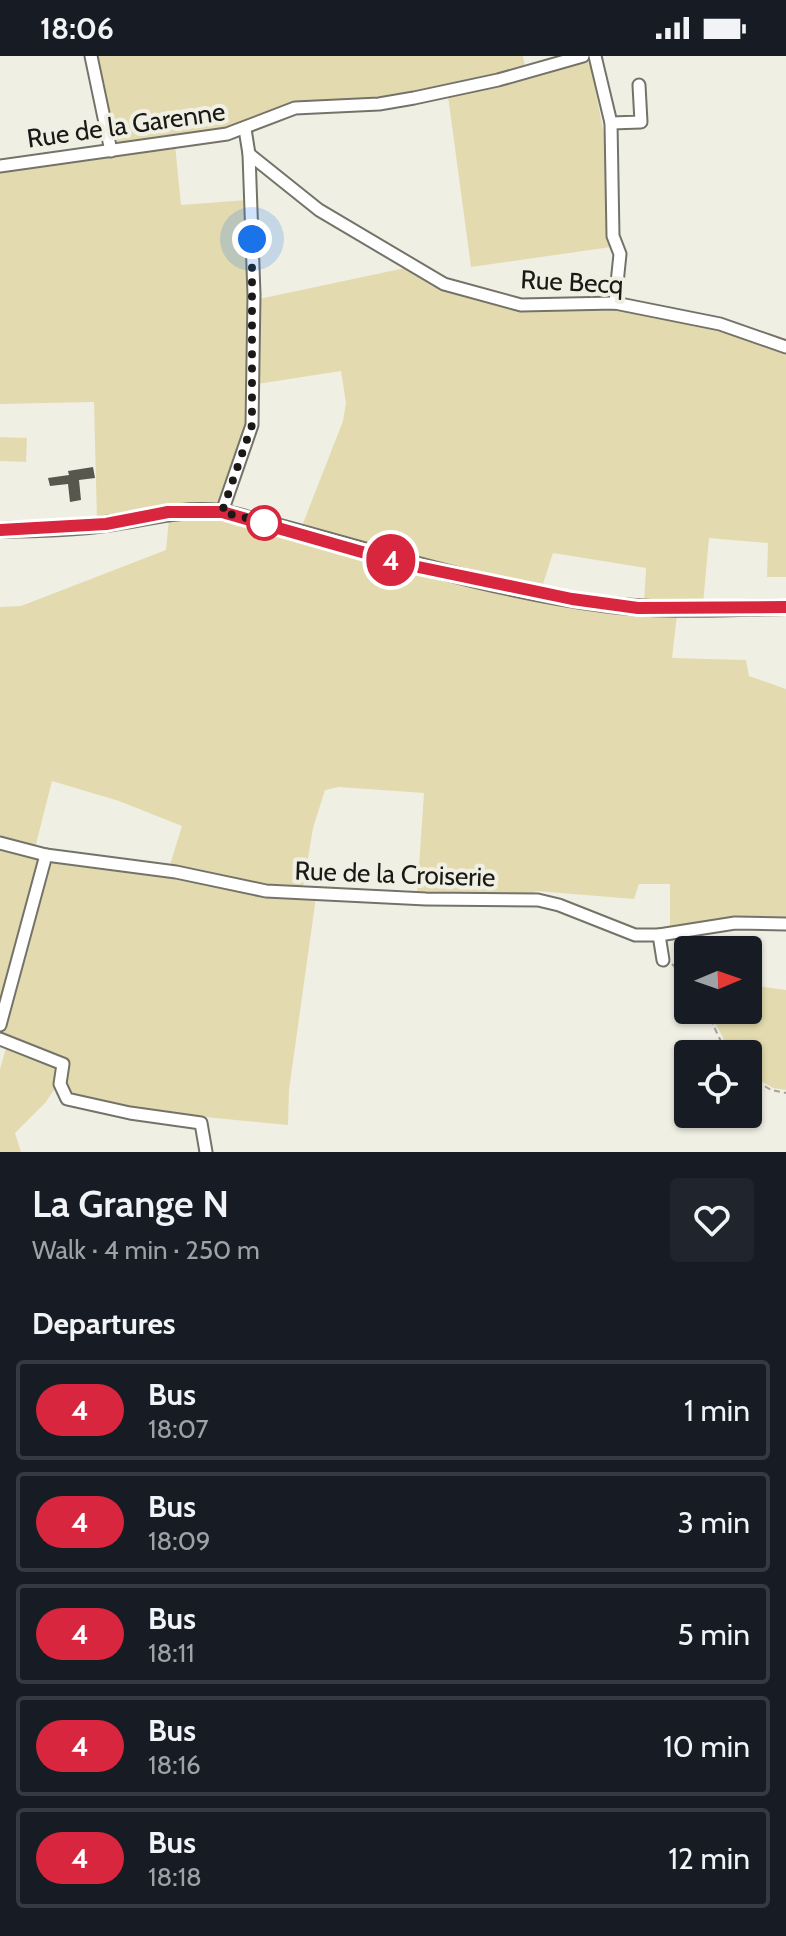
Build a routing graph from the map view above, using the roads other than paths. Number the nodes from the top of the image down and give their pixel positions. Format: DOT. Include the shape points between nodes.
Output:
graph roads {
  1 [pos="91,56"];
  2 [pos="583,56"];
  3 [pos="595,56"];
  4 [pos="639,85"];
  5 [pos="611,123"];
  6 [pos="245,129"];
  7 [pos="111,151"];
  8 [pos="249,154"];
  9 [pos="0,166"];
  10 [pos="615,303"];
  11 [pos="786,347"];
  12 [pos="222,512"];
  13 [pos="0,530"];
  14 [pos="786,607"];
  15 [pos="0,843"];
  16 [pos="46,855"];
  17 [pos="786,924"];
  18 [pos="659,935"];
  19 [pos="663,960"];
  20 [pos="0,1025"];
  21 [pos="0,1039"];
  22 [pos="206,1152"];
  1 -- 7 [label="street"];
  2 -- 6 [label="street, Rue de la Garenne" via="414,98 295,108"];
  3 -- 5 [label="street"];
  4 -- 5 [label="street" via="641,122"];
  5 -- 10 [label="street" via="613,236 620,254"];
  6 -- 7 [label="street, Rue de la Garenne"];
  6 -- 8 [label="street"];
  7 -- 9 [label="street, Rue de la Garenne"];
  8 -- 10 [label="street, Rue Becq" via="319,210 444,284 521,305"];
  8 -- 12 [label="street" via="252,425"];
  10 -- 11 [label="street, Rue Becq" via="720,324"];
  12 -- 13 [label="main road" via="168,512 106,524"];
  12 -- 14 [label="main road" via="404,564 586,602 638,608"];
  15 -- 16 [label="street, Rue de la Croiserie"];
  16 -- 18 [label="street, Rue de la Croiserie" via="176,872 266,891 538,900 635,935"];
  16 -- 20 [label="street"];
  17 -- 18 [label="street, Rue de la Croiserie" via="735,923"];
  18 -- 19 [label="street"];
  21 -- 22 [label="street" via="63,1064 60,1084 67,1099 201,1123"];
}
